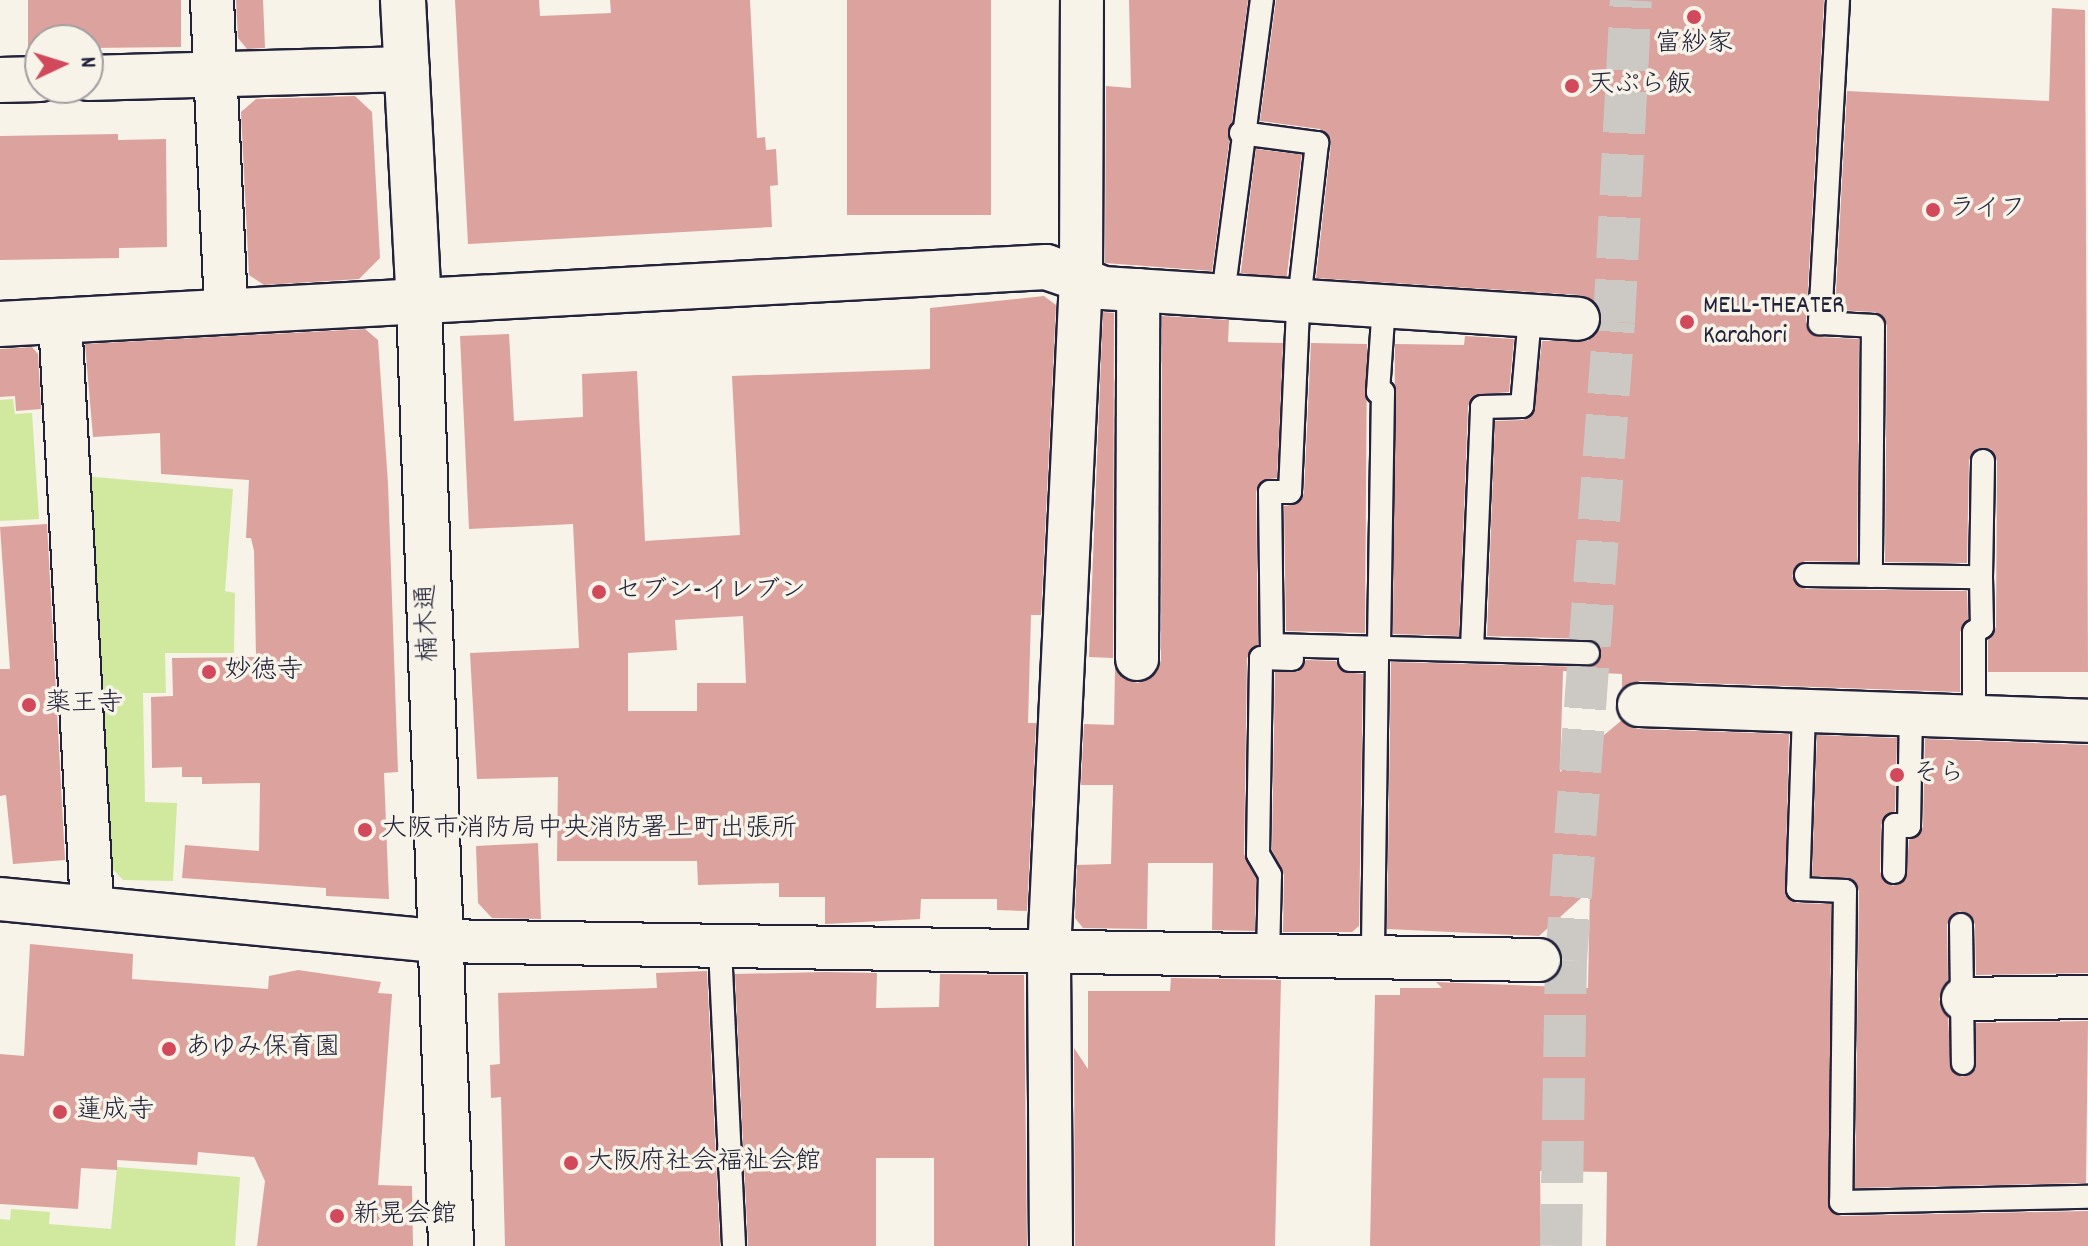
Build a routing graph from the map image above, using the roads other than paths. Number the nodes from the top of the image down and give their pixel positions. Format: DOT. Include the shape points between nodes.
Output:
graph roads {
  1 [pos="212,0"];
  2 [pos="403,0"];
  3 [pos="1082,0"];
  4 [pos="1262,0"];
  5 [pos="1838,0"];
  6 [pos="407,69"];
  7 [pos="216,76"];
  8 [pos="104,78"];
  9 [pos="24,79"];
  10 [pos="0,80"];
  11 [pos="1241,133"];
  12 [pos="1081,279"];
  13 [pos="1138,290"];
  14 [pos="1223,295"];
  15 [pos="1301,299"];
  16 [pos="419,301"];
  17 [pos="1384,305"];
  18 [pos="226,308"];
  19 [pos="1530,316"];
  20 [pos="1578,319"];
  21 [pos="60,320"];
  22 [pos="0,324"];
  23 [pos="1983,461"];
  24 [pos="1806,575"];
  25 [pos="1871,576"];
  26 [pos="1981,577"];
  27 [pos="1379,646"];
  28 [pos="1472,649"];
  29 [pos="1588,653"];
  30 [pos="1137,659"];
  31 [pos="1639,705"];
  32 [pos="1804,712"];
  33 [pos="1911,716"];
  34 [pos="1974,718"];
  35 [pos="2088,721"];
  36 [pos="1894,872"];
  37 [pos="0,899"];
  38 [pos="92,906"];
  39 [pos="1961,925"];
  40 [pos="439,941"];
  41 [pos="720,948"];
  42 [pos="1049,953"];
  43 [pos="1268,955"];
  44 [pos="1373,956"];
  45 [pos="1539,960"];
  46 [pos="2088,997"];
  47 [pos="1963,999"];
  48 [pos="1963,1063"];
  49 [pos="2088,1197"];
  50 [pos="451,1246"];
  51 [pos="734,1246"];
  52 [pos="1051,1246"];
  1 -- 7 [label="street"];
  2 -- 6 [label="street, 楠木通"];
  3 -- 12 [label="street"];
  4 -- 11 [label="lane"];
  5 -- 25 [label="lane" via="1820,323 1873,326"];
  6 -- 7 [label="street"];
  6 -- 16 [label="street, 楠木通"];
  7 -- 8 [label="street"];
  7 -- 18 [label="street"];
  9 -- 10 [label="street"];
  11 -- 14 [label="lane"];
  11 -- 15 [label="lane" via="1317,143"];
  12 -- 13 [label="street" via="1103,288"];
  12 -- 16 [label="street" via="1046,267"];
  12 -- 42 [label="street"];
  13 -- 14 [label="street"];
  13 -- 30 [label="street"];
  14 -- 15 [label="street"];
  15 -- 17 [label="street"];
  15 -- 27 [label="lane" via="1290,492 1270,492 1272,645"];
  16 -- 18 [label="street"];
  16 -- 40 [label="street, 楠木通"];
  17 -- 19 [label="street"];
  17 -- 27 [label="lane" via="1378,392 1383,392"];
  18 -- 21 [label="street"];
  19 -- 20 [label="street"];
  19 -- 28 [label="lane" via="1522,406 1482,407"];
  21 -- 22 [label="street"];
  21 -- 38 [label="street"];
  23 -- 26 [label="lane"];
  24 -- 25 [label="lane"];
  25 -- 26 [label="lane"];
  26 -- 34 [label="lane" via="1982,627 1974,632"];
  27 -- 28 [label="lane"];
  28 -- 29 [label="lane"];
  31 -- 32 [label="street"];
  32 -- 33 [label="street"];
  32 -- 49 [label="lane" via="1798,889 1845,891 1841,1202"];
  33 -- 34 [label="street"];
  33 -- 36 [label="lane" via="1909,826 1895,825"];
  34 -- 35 [label="street"];
  37 -- 38 [label="street"];
  38 -- 40 [label="street"];
  39 -- 47 [label="lane"];
  40 -- 41 [label="street"];
  40 -- 50 [label="street, 楠木通"];
  41 -- 42 [label="street"];
  41 -- 51 [label="lane"];
  42 -- 43 [label="street"];
  42 -- 52 [label="street"];
  43 -- 44 [label="street"];
  43 -- 44 [label="lane" via="1270,875 1258,854 1261,658 1377,660"];
  44 -- 45 [label="street"];
  46 -- 47 [label="street"];
  47 -- 48 [label="lane"];
}
